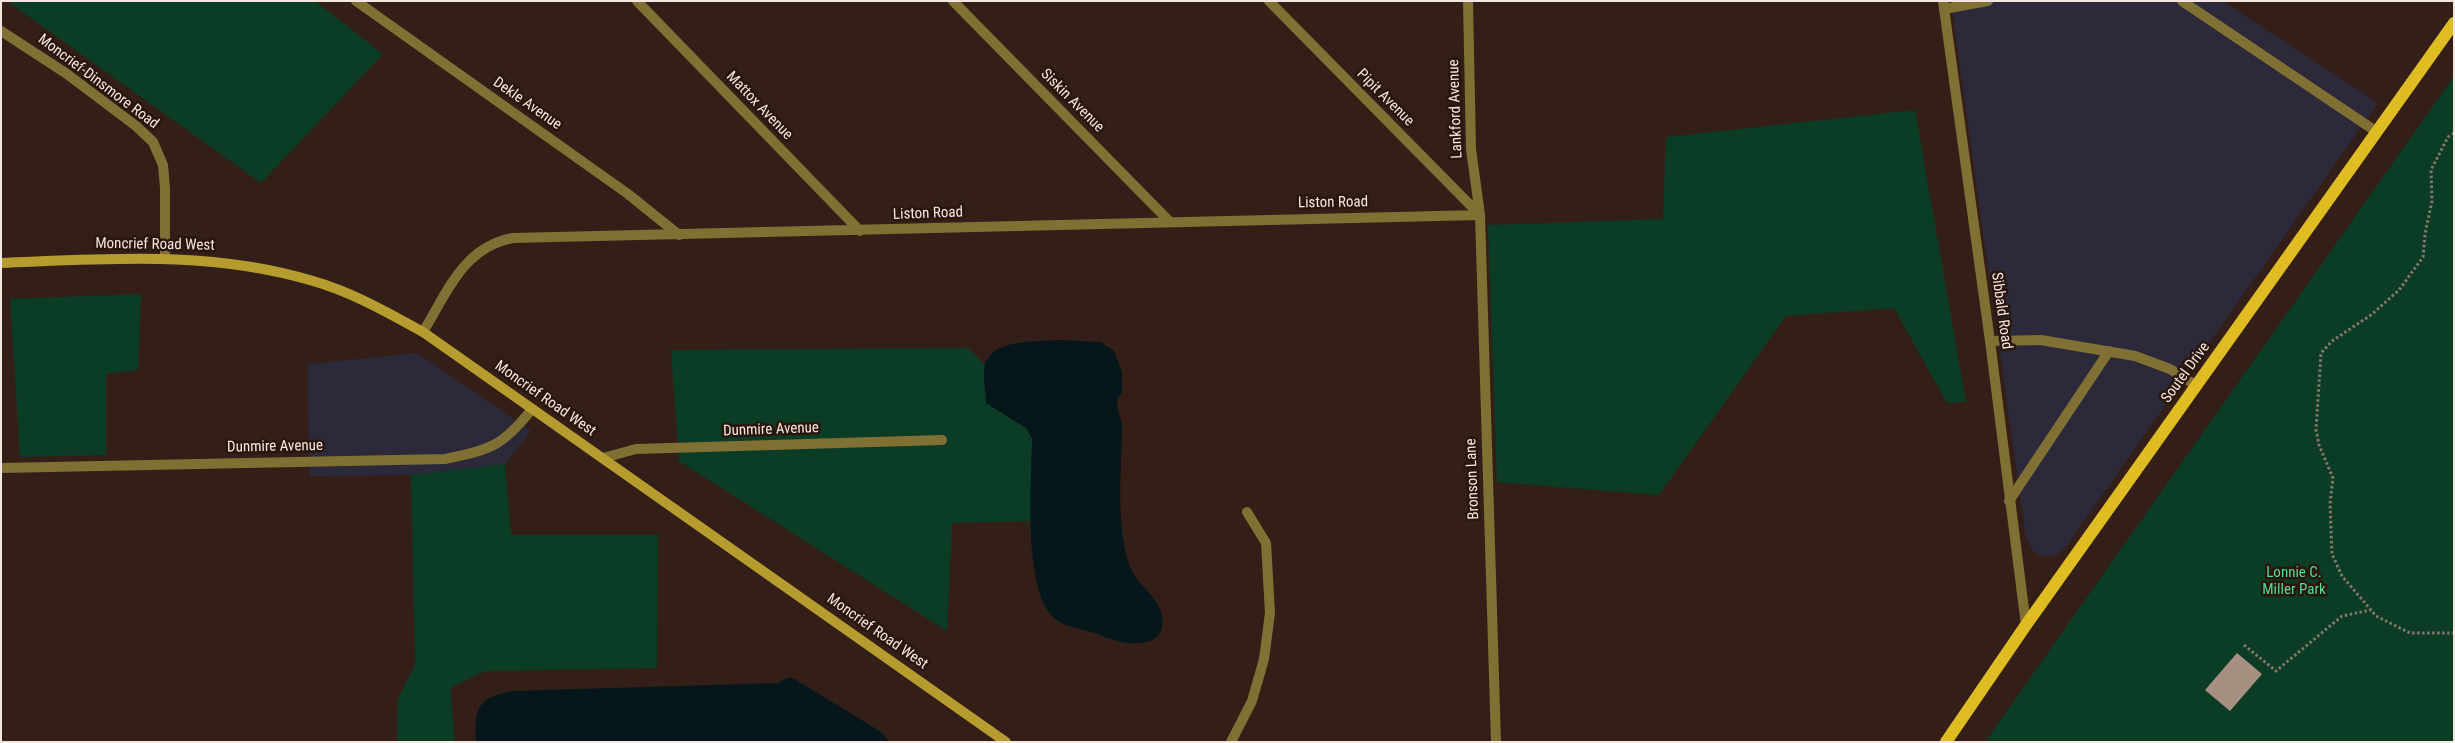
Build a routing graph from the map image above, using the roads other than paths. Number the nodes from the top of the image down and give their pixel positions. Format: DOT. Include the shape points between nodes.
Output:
graph roads {
  1 [pos="356,1"];
  2 [pos="637,1"];
  3 [pos="953,1"];
  4 [pos="1269,1"];
  5 [pos="1468,1"];
  6 [pos="1988,1"];
  7 [pos="2182,1"];
  8 [pos="1944,5"];
  9 [pos="2454,23"];
  10 [pos="1,31"];
  11 [pos="2377,132"];
  12 [pos="1480,215"];
  13 [pos="1170,222"];
  14 [pos="860,231"];
  15 [pos="679,235"];
  16 [pos="165,258"];
  17 [pos="1,263"];
  18 [pos="423,332"];
  19 [pos="1990,341"];
  20 [pos="2109,351"];
  21 [pos="2197,386"];
  22 [pos="532,409"];
  23 [pos="942,440"];
  24 [pos="603,458"];
  25 [pos="1,468"];
  26 [pos="2009,501"];
  27 [pos="1247,512"];
  28 [pos="2026,625"];
  29 [pos="1006,742"];
  30 [pos="1231,742"];
  31 [pos="1496,742"];
  32 [pos="1946,742"];
  1 -- 15 [label="street, Dekle Avenue" via="628,194"];
  2 -- 14 [label="street, Mattox Avenue"];
  3 -- 13 [label="street, Siskin Avenue"];
  4 -- 12 [label="street, Pipit Avenue"];
  5 -- 12 [label="street, Lankford Avenue" via="1471,149"];
  6 -- 8 [label="street"];
  7 -- 11 [label="street"];
  8 -- 19 [label="street, Sibbald Road"];
  9 -- 11 [label="main road, Soutel Drive"];
  10 -- 16 [label="street, Moncrief-Dinsmore Road" via="67,74 154,142 163,164 166,188"];
  11 -- 21 [label="main road, Soutel Drive"];
  12 -- 13 [label="street, Liston Road"];
  12 -- 31 [label="street, Bronson Lane"];
  13 -- 14 [label="street, Liston Road"];
  14 -- 15 [label="street, Liston Road"];
  15 -- 18 [label="street, Liston Road" via="495,241 479,250 464,265"];
  16 -- 17 [label="main road, Moncrief Road West"];
  16 -- 18 [label="main road, Moncrief Road West" via="216,260 315,281 364,301"];
  18 -- 22 [label="main road, Moncrief Road West"];
  19 -- 20 [label="street" via="2041,340"];
  19 -- 26 [label="street, Sibbald Road"];
  20 -- 21 [label="street" via="2135,356 2170,369"];
  20 -- 26 [label="street"];
  21 -- 28 [label="main road, Soutel Drive"];
  22 -- 24 [label="main road, Moncrief Road West"];
  22 -- 25 [label="street, Dunmire Avenue" via="502,442 478,452 444,459"];
  23 -- 24 [label="street, Dunmire Avenue" via="636,449"];
  24 -- 29 [label="main road, Moncrief Road West"];
  26 -- 28 [label="street, Sibbald Road"];
  27 -- 30 [label="street" via="1266,542 1270,613 1264,659 1252,701"];
  28 -- 32 [label="main road, Soutel Drive"];
}
